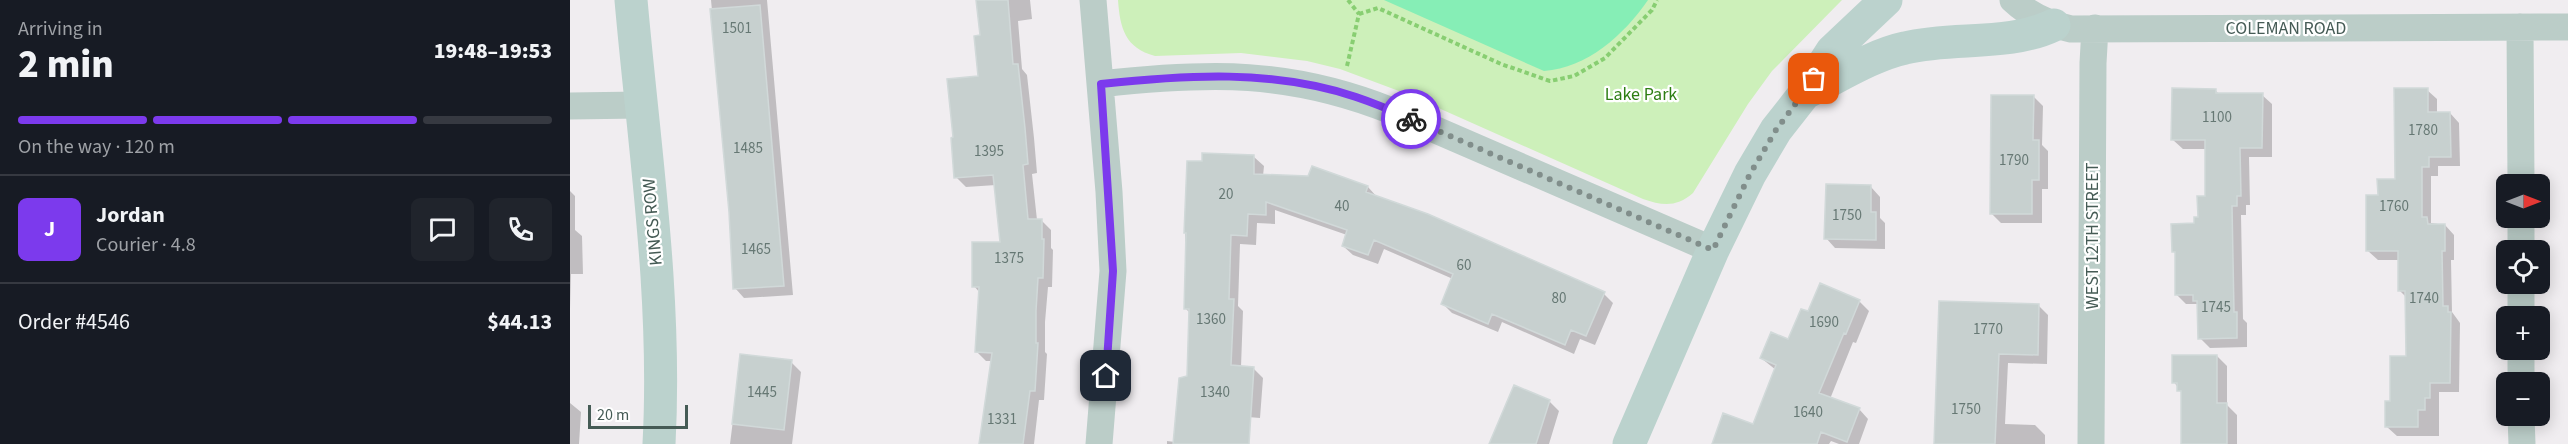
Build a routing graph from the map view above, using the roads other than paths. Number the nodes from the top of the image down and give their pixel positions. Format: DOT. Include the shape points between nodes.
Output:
graph roads {
  1 [pos="631,0"];
  2 [pos="1093,0"];
  3 [pos="1886,0"];
  4 [pos="2013,0"];
  5 [pos="2054,25"];
  6 [pos="2520,27"];
  7 [pos="2568,27"];
  8 [pos="2095,28"];
  9 [pos="1101,84"];
  10 [pos="1805,93"];
  11 [pos="640,105"];
  12 [pos="570,106"];
  13 [pos="2521,174"];
  14 [pos="1713,250"];
  15 [pos="2522,426"];
  16 [pos="659,444"];
  17 [pos="1099,444"];
  18 [pos="1629,444"];
  19 [pos="2091,444"];
  20 [pos="2522,444"];
  1 -- 11 [label="street, KINGS ROW"];
  2 -- 9 [label="street"];
  3 -- 10 [label="street" via="1832,51"];
  4 -- 5 [label="street, COLEMAN ROAD" via="2030,15"];
  5 -- 8 [label="street, COLEMAN ROAD"];
  5 -- 10 [label="street" via="2041,32 2012,37 1905,48"];
  6 -- 7 [label="street, COLEMAN ROAD"];
  6 -- 8 [label="street, COLEMAN ROAD"];
  6 -- 13 [label="street"];
  8 -- 19 [label="street, WEST 12TH STREET"];
  9 -- 14 [label="street" via="1235,76 1278,79 1347,94"];
  9 -- 17 [label="street" via="1113,271"];
  10 -- 14 [label="street" via="1776,130 1750,174"];
  11 -- 12 [label="street"];
  11 -- 16 [label="street, KINGS ROW" via="661,330"];
  14 -- 18 [label="street"];
  15 -- 20 [label="street"];
}
